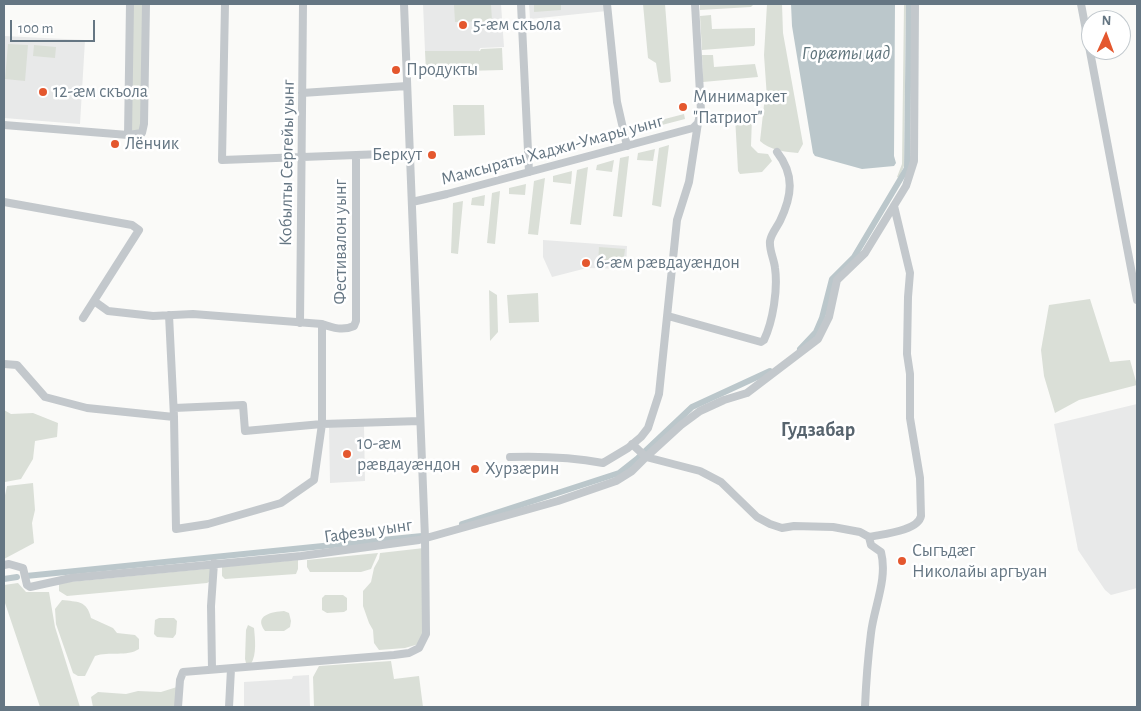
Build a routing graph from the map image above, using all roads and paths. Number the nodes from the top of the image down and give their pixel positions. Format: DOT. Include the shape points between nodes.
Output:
graph roads {
  1 [pos="130,4"];
  2 [pos="146,4"];
  3 [pos="225,4"];
  4 [pos="303,4"];
  5 [pos="404,4"];
  6 [pos="521,4"];
  7 [pos="607,4"];
  8 [pos="695,4"];
  9 [pos="915,4"];
  10 [pos="1081,4"];
  11 [pos="407,86"];
  12 [pos="302,93"];
  13 [pos="698,123"];
  14 [pos="4,125"];
  15 [pos="128,135"];
  16 [pos="627,146"];
  17 [pos="777,152"];
  18 [pos="410,153"];
  19 [pos="356,156"];
  20 [pos="302,158"];
  21 [pos="529,172"];
  22 [pos="4,202"];
  23 [pos="412,202"];
  24 [pos="894,206"];
  25 [pos="1137,300"];
  26 [pos="94,301"];
  27 [pos="169,315"];
  28 [pos="668,316"];
  29 [pos="83,318"];
  30 [pos="300,323"];
  31 [pos="322,324"];
  32 [pos="4,364"];
  33 [pos="174,408"];
  34 [pos="174,417"];
  35 [pos="420,421"];
  36 [pos="322,424"];
  37 [pos="634,445"];
  38 [pos="510,457"];
  39 [pos="645,457"];
  40 [pos="869,537"];
  41 [pos="424,538"];
  42 [pos="214,563"];
  43 [pos="4,565"];
  44 [pos="212,669"];
  45 [pos="231,669"];
  46 [pos="178,707"];
  47 [pos="229,707"];
  48 [pos="865,707"];
  1 -- 15 [label="street"];
  2 -- 15 [label="street" via="144,124 142,134"];
  3 -- 20 [label="street" via="222,160"];
  4 -- 12 [label="street, Кобылты Сергейы уынг"];
  5 -- 11 [label="street"];
  6 -- 21 [label="street"];
  7 -- 16 [label="street" via="616,94"];
  8 -- 13 [label="street" via="701,111"];
  9 -- 24 [label="street" via="914,161 906,186"];
  10 -- 25 [label="street"];
  11 -- 12 [label="street"];
  11 -- 18 [label="street"];
  12 -- 20 [label="street, Кобылты Сергейы уынг"];
  13 -- 16 [label="street, Мамсыраты Хаджи-Умары уынг" via="693,128"];
  13 -- 28 [label="street" via="689,182 677,220"];
  14 -- 15 [label="street"];
  16 -- 21 [label="street, Мамсыраты Хаджи-Умары уынг"];
  17 -- 28 [label="street" via="789,172 789,195 770,240 775,278 773,311 764,340 761,342"];
  18 -- 19 [label="street"];
  18 -- 23 [label="street"];
  19 -- 20 [label="street"];
  19 -- 31 [label="street, Фестивалон уынг" via="356,321 348,329"];
  20 -- 30 [label="street, Кобылты Сергейы уынг"];
  21 -- 23 [label="street, Мамсыраты Хаджи-Умары уынг"];
  22 -- 26 [label="street" via="132,225 139,230"];
  23 -- 35 [label="street"];
  24 -- 39 [label="street" via="865,253 837,280 829,318 818,339 747,393 700,410"];
  24 -- 40 [label="street" via="910,273 907,354 910,418 920,478 921,516 913,527"];
  26 -- 27 [label="street" via="108,311"];
  26 -- 29 [label="street"];
  27 -- 30 [label="street"];
  27 -- 33 [label="street"];
  28 -- 37 [label="street" via="659,394 648,428"];
  30 -- 31 [label="street"];
  31 -- 36 [label="street"];
  32 -- 34 [label="street" via="17,365 45,397 86,408"];
  33 -- 34 [label="street"];
  33 -- 36 [label="street" via="243,405 245,431"];
  34 -- 36 [label="street" via="176,528 208,524 281,503 314,480"];
  35 -- 36 [label="street"];
  35 -- 41 [label="street"];
  37 -- 38 [label="street" via="603,463 566,458"];
  37 -- 39 [label="street"];
  39 -- 40 [label="street" via="700,471 721,482 757,517 770,524 782,528 833,527"];
  39 -- 41 [label="street" via="616,481"];
  40 -- 48 [label="street" via="871,545 881,552 884,562 871,632"];
  41 -- 42 [label="street, Гафезы уынг" via="301,556"];
  41 -- 45 [label="street, Гафезы уынг" via="427,627 419,648 394,655"];
  42 -- 43 [label="street, Гафезы уынг" via="71,578 30,587 23,568"];
  42 -- 44 [label="street"];
  44 -- 45 [label="street, Гафезы уынг"];
  44 -- 46 [label="street, Гафезы уынг" via="183,672"];
  45 -- 47 [label="street"];
}
